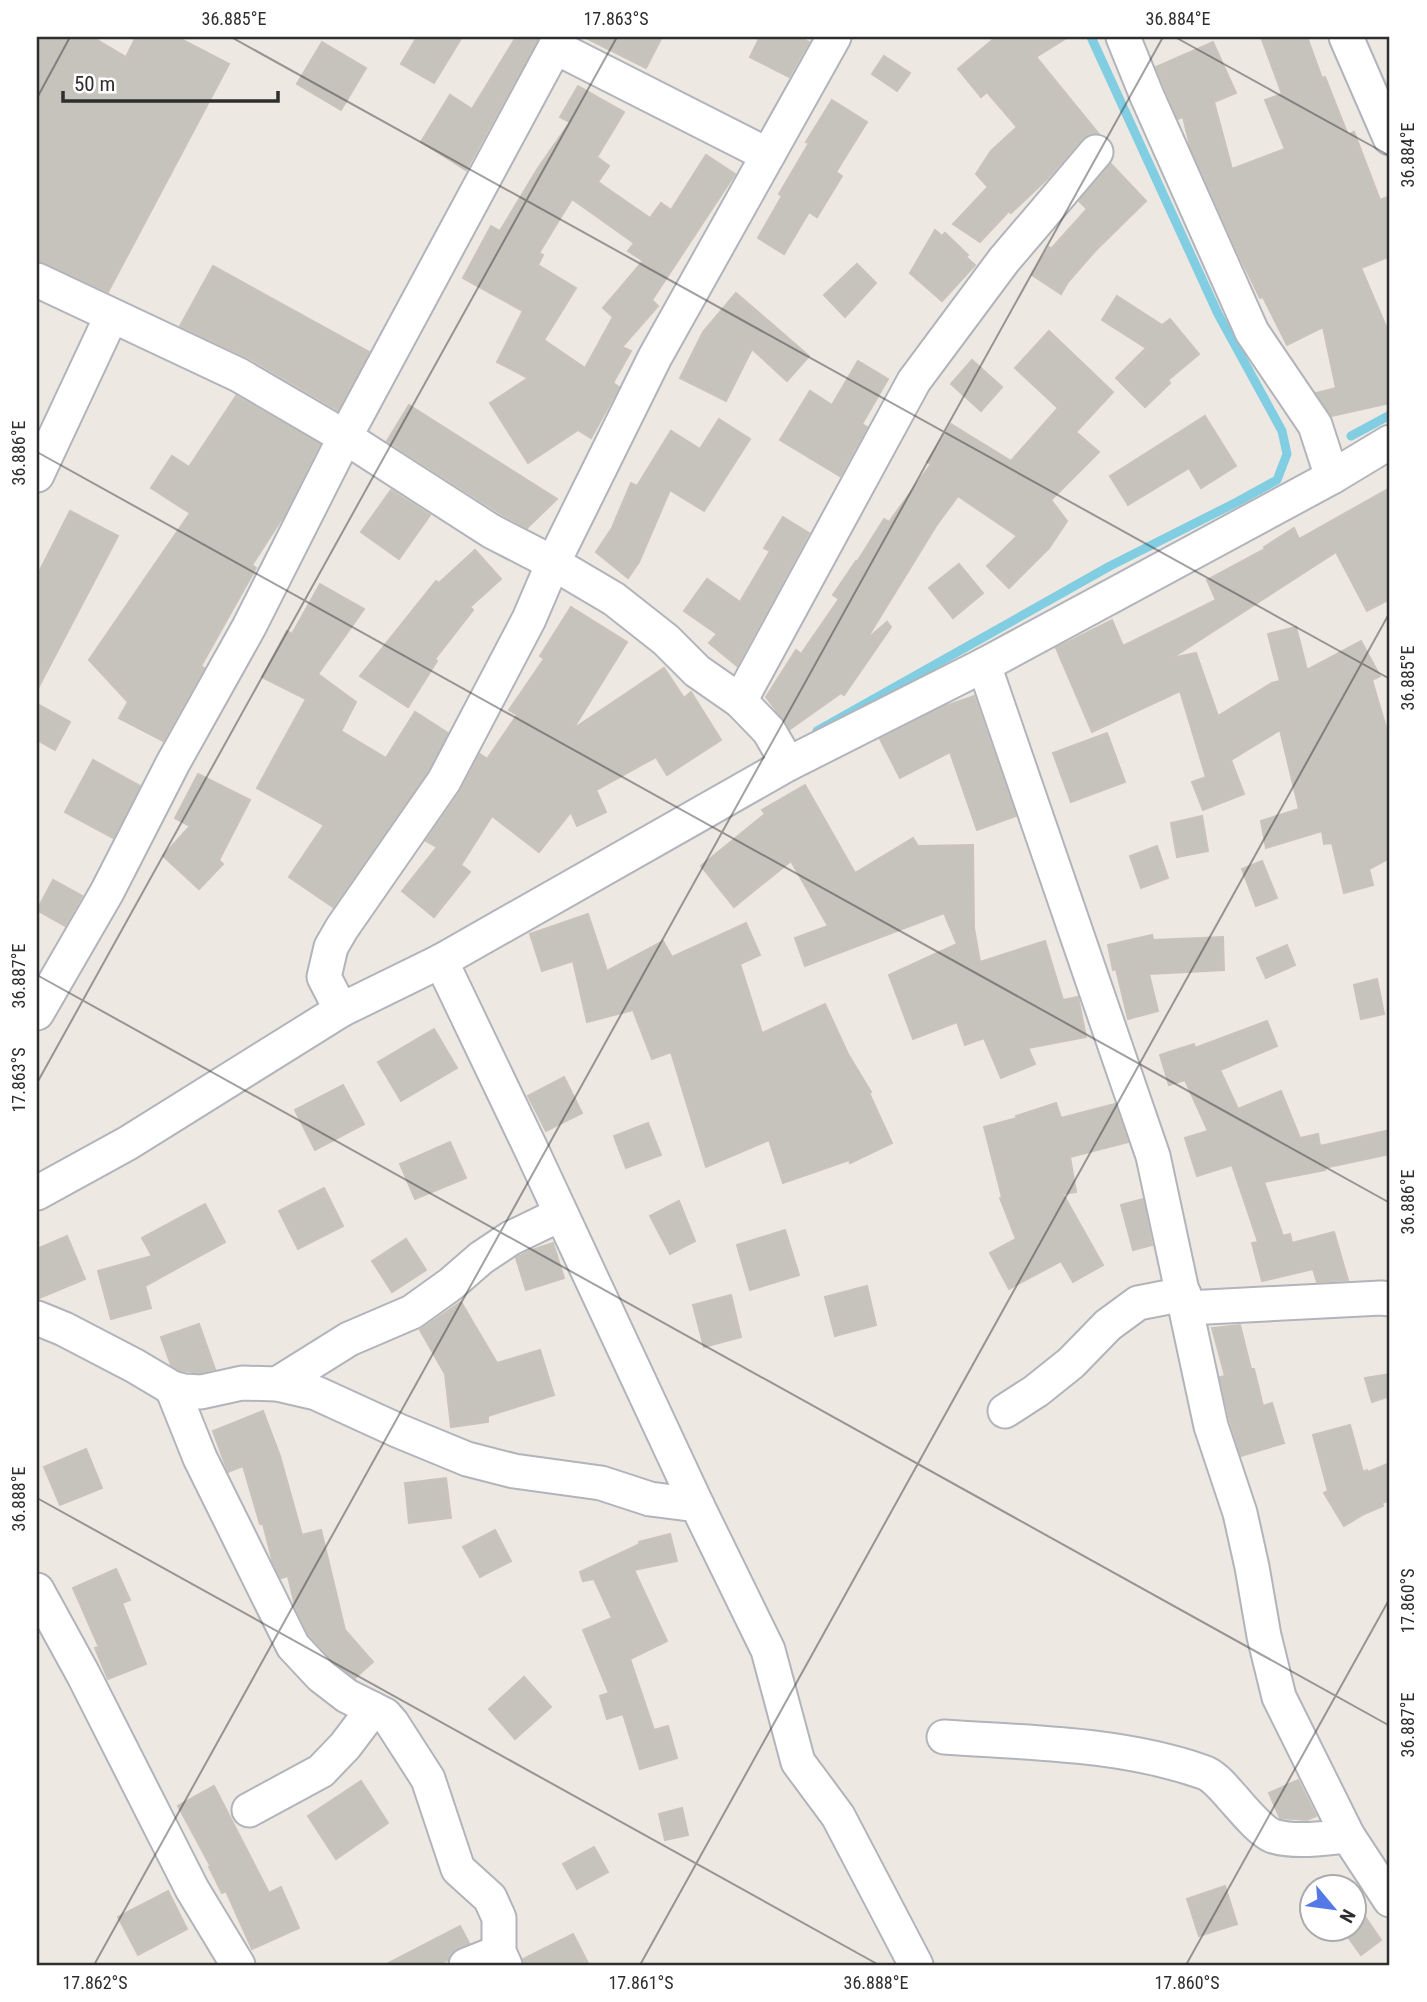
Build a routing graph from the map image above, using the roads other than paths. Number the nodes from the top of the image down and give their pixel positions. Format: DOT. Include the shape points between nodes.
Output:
graph roads {
  1 [pos="834,37"];
  2 [pos="1123,37"];
  3 [pos="1346,37"];
  4 [pos="550,40"];
  5 [pos="1390,138"];
  6 [pos="1096,152"];
  7 [pos="768,155"];
  8 [pos="37,280"];
  9 [pos="111,317"];
  10 [pos="345,437"];
  11 [pos="1390,442"];
  12 [pos="37,475"];
  13 [pos="1332,477"];
  14 [pos="553,563"];
  15 [pos="984,665"];
  16 [pos="740,701"];
  17 [pos="779,749"];
  18 [pos="441,961"];
  19 [pos="334,996"];
  20 [pos="37,1013"];
  21 [pos="37,1193"];
  22 [pos="561,1214"];
  23 [pos="1390,1299"];
  24 [pos="1186,1301"];
  25 [pos="37,1318"];
  26 [pos="277,1384"];
  27 [pos="172,1388"];
  28 [pos="1005,1411"];
  29 [pos="697,1505"];
  30 [pos="37,1590"];
  31 [pos="373,1709"];
  32 [pos="944,1737"];
  33 [pos="249,1810"];
  34 [pos="1348,1836"];
  35 [pos="1390,1900"];
  36 [pos="502,1959"];
  37 [pos="237,1965"];
  38 [pos="466,1965"];
  39 [pos="916,1965"];
  1 -- 7 [label="street"];
  2 -- 13 [label="street" via="1252,332 1315,425"];
  3 -- 5 [label="street"];
  4 -- 7 [label="street"];
  4 -- 10 [label="street"];
  6 -- 16 [label="street" via="1004,260 914,381"];
  7 -- 14 [label="street" via="655,358"];
  8 -- 9 [label="street"];
  9 -- 10 [label="street" via="239,375"];
  9 -- 12 [label="street"];
  10 -- 14 [label="street" via="491,531"];
  10 -- 20 [label="street" via="249,627"];
  11 -- 13 [label="street"];
  13 -- 15 [label="street"];
  14 -- 16 [label="street" via="633,613 697,671"];
  14 -- 19 [label="street" via="529,619 444,781 331,947"];
  15 -- 17 [label="street"];
  15 -- 24 [label="street" via="1153,1156"];
  16 -- 17 [label="street"];
  17 -- 18 [label="street"];
  18 -- 19 [label="street"];
  18 -- 22 [label="street"];
  19 -- 21 [label="street" via="128,1143"];
  22 -- 26 [label="street" via="511,1238 412,1312 349,1339"];
  22 -- 29 [label="street"];
  23 -- 24 [label="street"];
  24 -- 28 [label="street" via="1138,1303 1108,1325 1071,1363"];
  24 -- 34 [label="street" via="1211,1426 1240,1513 1279,1697"];
  25 -- 27 [label="street"];
  26 -- 27 [label="street" via="242,1383 201,1392"];
  26 -- 29 [label="street" via="316,1393 467,1459"];
  27 -- 31 [label="street" via="200,1458 292,1647 347,1696"];
  29 -- 39 [label="street" via="768,1650 798,1762 838,1816"];
  30 -- 37 [label="street" via="192,1889"];
  31 -- 33 [label="street" via="321,1770"];
  31 -- 36 [label="street" via="393,1723 428,1779 458,1869 490,1898 499,1918"];
  32 -- 34 [label="street" via="1094,1747 1165,1760 1207,1773 1272,1836"];
  34 -- 35 [label="street"];
  36 -- 38 [label="street"];
}
